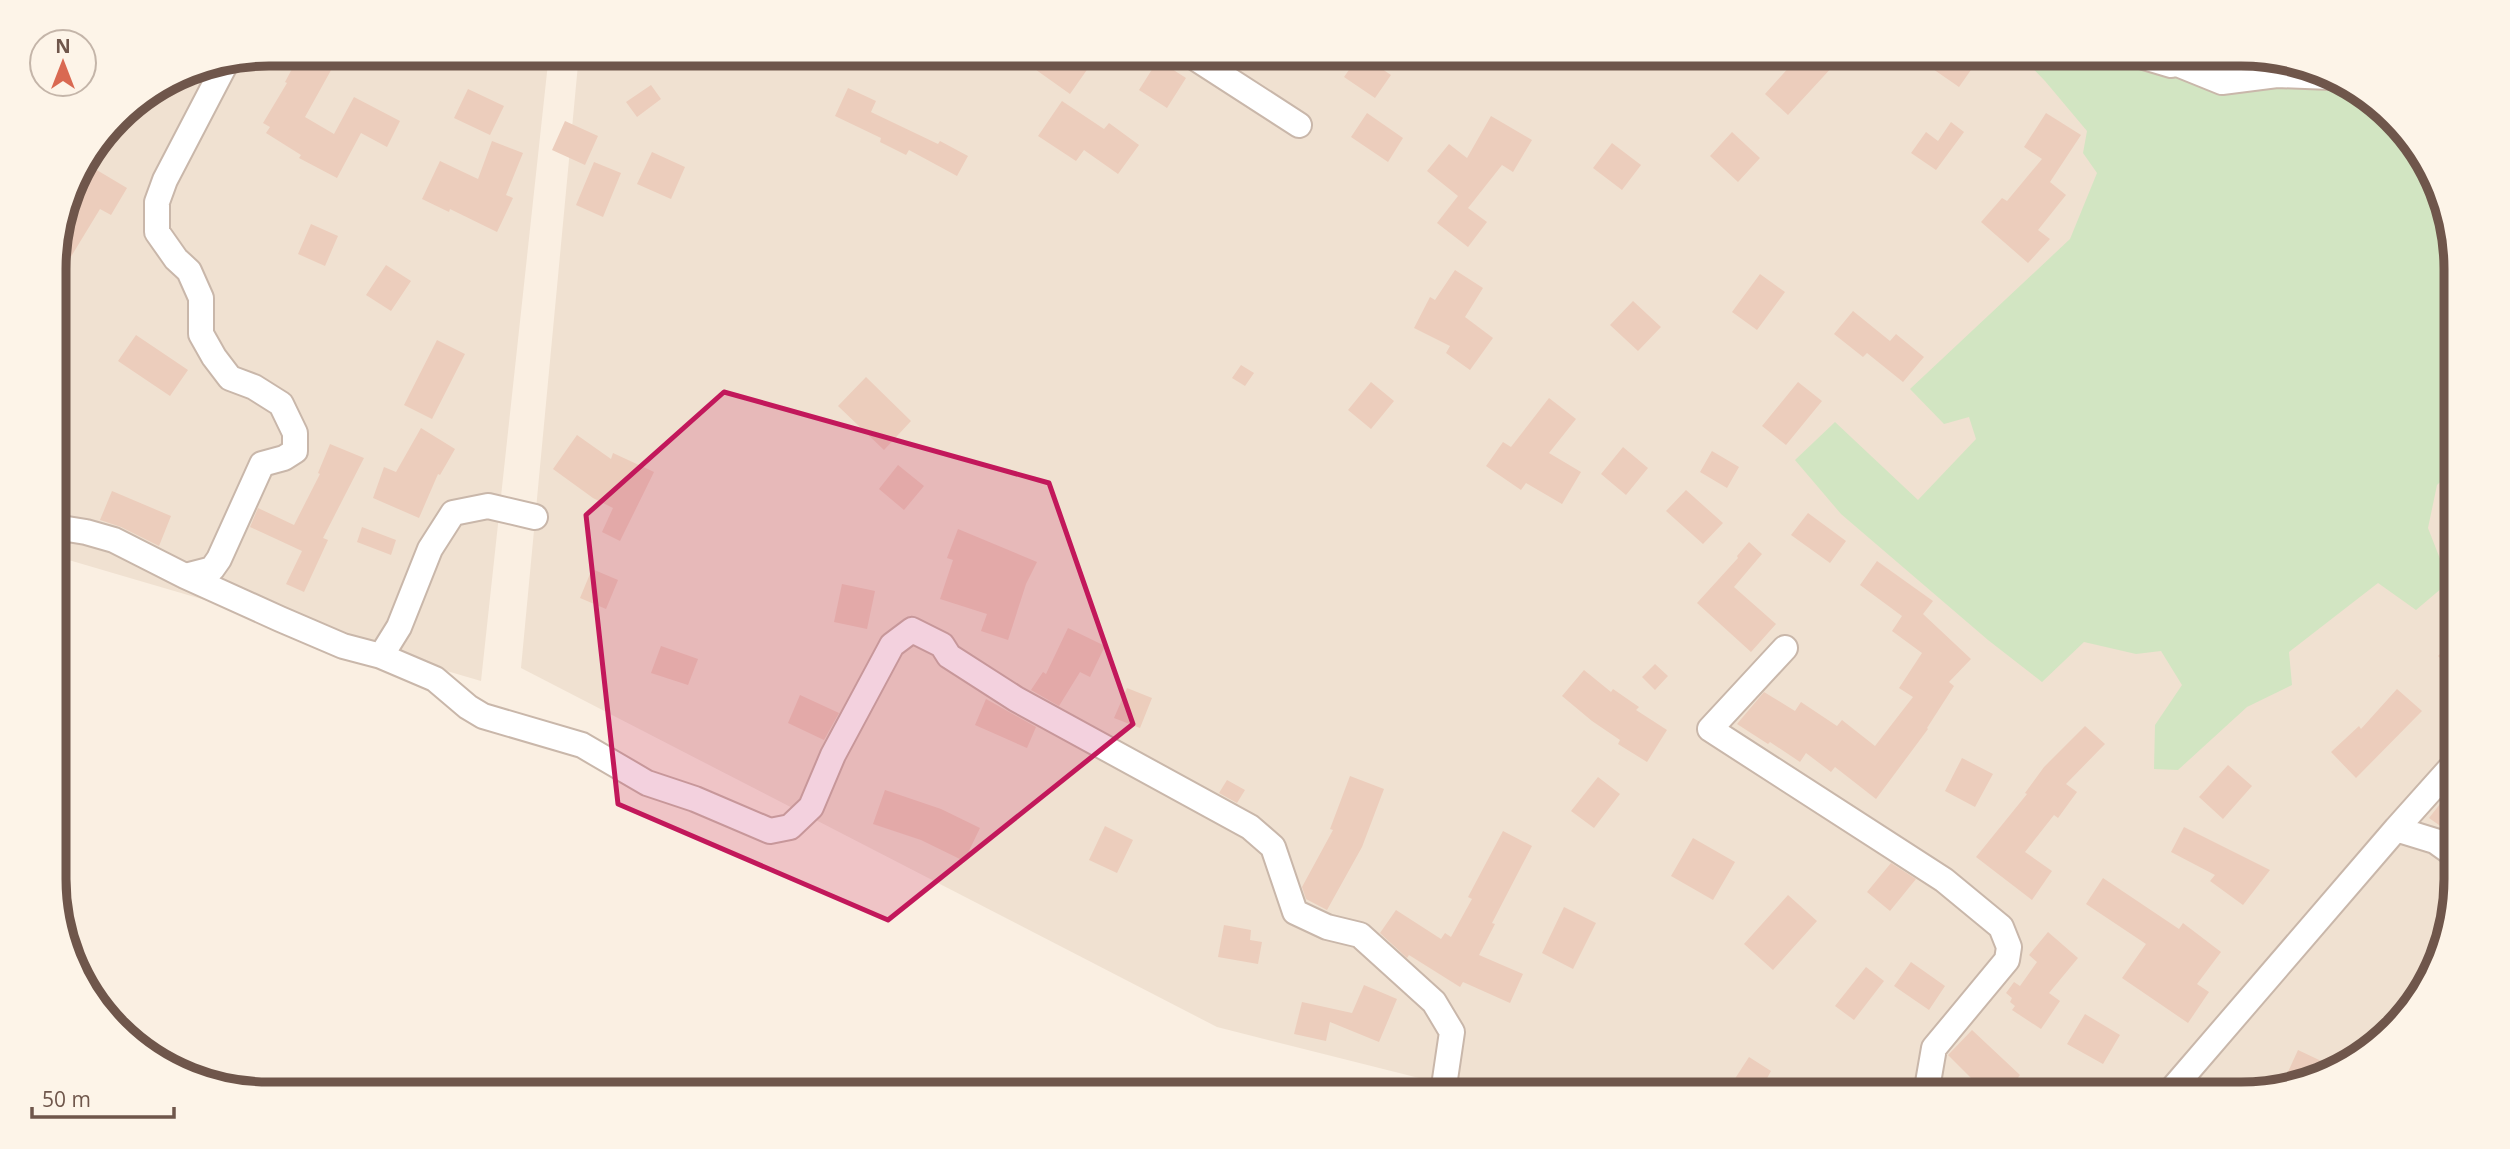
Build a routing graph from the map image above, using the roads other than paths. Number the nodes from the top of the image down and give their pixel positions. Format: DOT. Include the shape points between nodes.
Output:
graph roads {
  1 [pos="2182,66"];
  2 [pos="1208,67"];
  3 [pos="221,72"];
  4 [pos="2301,76"];
  5 [pos="1299,125"];
  6 [pos="536,517"];
  7 [pos="67,529"];
  8 [pos="185,576"];
  9 [pos="1785,648"];
  10 [pos="381,656"];
  11 [pos="2444,775"];
  12 [pos="2396,829"];
  13 [pos="2444,847"];
  14 [pos="1445,1082"];
  15 [pos="1928,1082"];
  16 [pos="2178,1082"];
  1 -- 4 [label="street" via="2222,82"];
  2 -- 5 [label="street"];
  3 -- 8 [label="street" via="165,180 157,202 157,232 188,271 201,298 201,334 214,357 230,378 281,404 295,433 295,450 262,464 212,569"];
  6 -- 10 [label="street" via="488,506 453,513 430,549 399,627"];
  7 -- 8 [label="street" via="114,540"];
  8 -- 10 [label="street" via="343,646"];
  9 -- 15 [label="street" via="1710,729 1944,880 2001,927 2009,947 2007,960 1934,1048"];
  10 -- 14 [label="street" via="435,679 483,716 582,744 647,783 771,831 790,827 811,807 838,745 892,645 912,630 943,645 949,656 1016,699 1250,827 1273,847 1295,912 1360,935 1434,1002 1452,1032"];
  11 -- 12 [label="street"];
  12 -- 13 [label="street"];
  12 -- 16 [label="street"];
}
